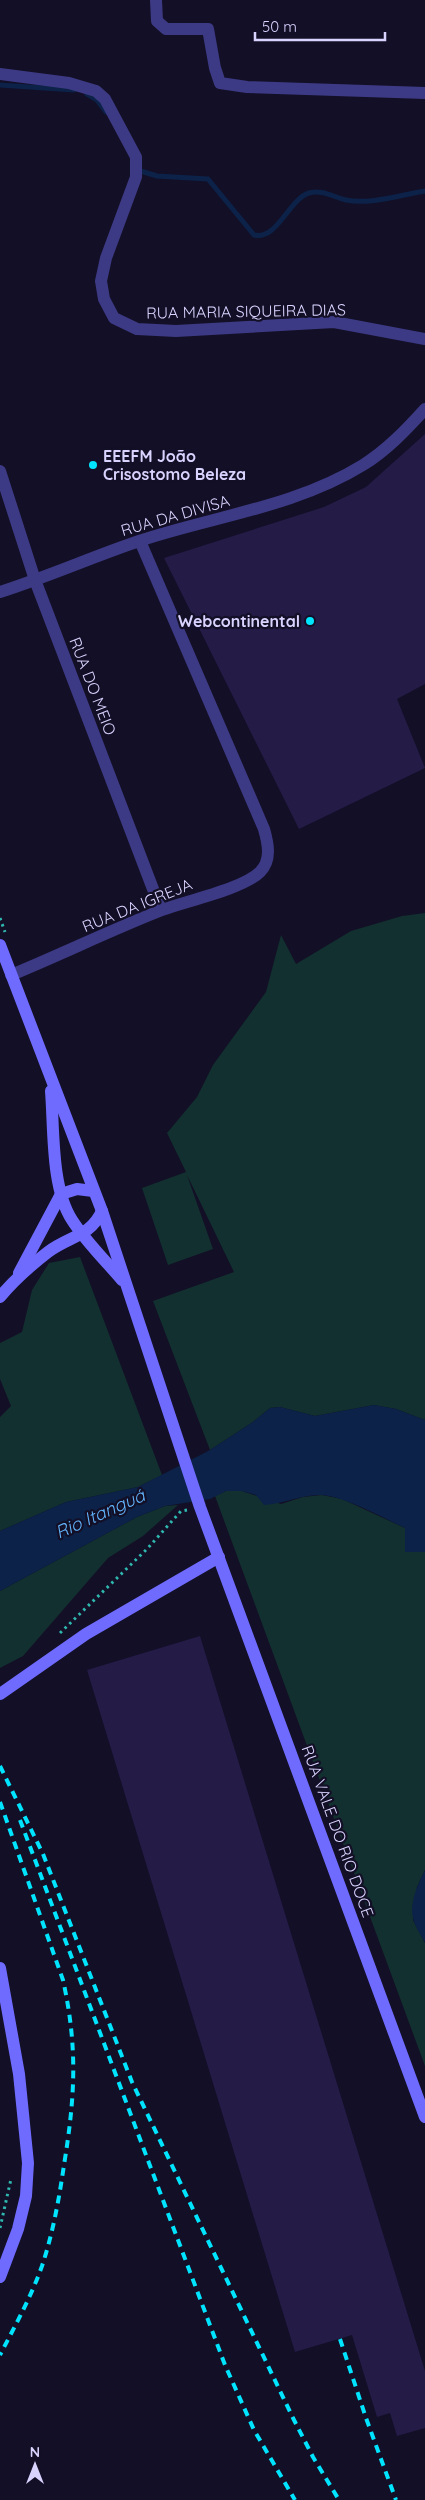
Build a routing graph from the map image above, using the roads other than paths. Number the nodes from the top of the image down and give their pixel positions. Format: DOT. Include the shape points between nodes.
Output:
graph roads {
  1 [pos="156,0"];
  2 [pos="0,74"];
  3 [pos="425,93"];
  4 [pos="425,338"];
  5 [pos="425,409"];
  6 [pos="0,471"];
  7 [pos="140,541"];
  8 [pos="35,580"];
  9 [pos="0,592"];
  10 [pos="161,910"];
  11 [pos="0,944"];
  12 [pos="11,975"];
  13 [pos="49,1075"];
  14 [pos="94,1191"];
  15 [pos="61,1194"];
  16 [pos="102,1211"];
  17 [pos="82,1234"];
  18 [pos="15,1279"];
  19 [pos="127,1285"];
  20 [pos="0,1297"];
  21 [pos="219,1557"];
  22 [pos="0,1694"];
  23 [pos="0,1968"];
  24 [pos="425,2117"];
  25 [pos="0,2277"];
  1 -- 3 [label="street" via="157,21 166,29 208,29 214,68 220,83 247,87"];
  2 -- 4 [label="street, RUA MARIA SIQUEIRA DIAS" via="69,83 96,91 105,99 136,157 136,177 106,258 101,281 104,299 114,318 137,329 176,331 334,322"];
  5 -- 7 [label="street, RUA DA DIVISA" via="393,444 338,479 269,505"];
  6 -- 8 [label="street, RUA DO MEIO"];
  7 -- 8 [label="street, RUA DA DIVISA"];
  7 -- 10 [label="street, RUA DA IGREJA" via="268,842 268,858 262,871 249,880"];
  8 -- 9 [label="street, RUA DA DIVISA"];
  8 -- 10 [label="street, RUA DO MEIO"];
  10 -- 12 [label="street, RUA DA IGREJA"];
  11 -- 12 [label="street"];
  12 -- 13 [label="street"];
  13 -- 14 [label="street, RUA VALE DO RIO DOCE"];
  13 -- 15 [label="street"];
  14 -- 15 [label="street"];
  14 -- 16 [label="street, RUA VALE DO RIO DOCE"];
  15 -- 17 [label="street"];
  15 -- 18 [label="street"];
  16 -- 17 [label="street" via="94,1225"];
  16 -- 19 [label="street, RUA VALE DO RIO DOCE"];
  17 -- 18 [label="street" via="62,1242"];
  17 -- 19 [label="street"];
  18 -- 20 [label="street"];
  19 -- 21 [label="street, RUA VALE DO RIO DOCE" via="176,1438"];
  21 -- 22 [label="street" via="86,1634"];
  21 -- 24 [label="street, RUA VALE DO RIO DOCE"];
  23 -- 25 [label="street" via="19,2074 28,2163 26,2196 18,2229"];
}
